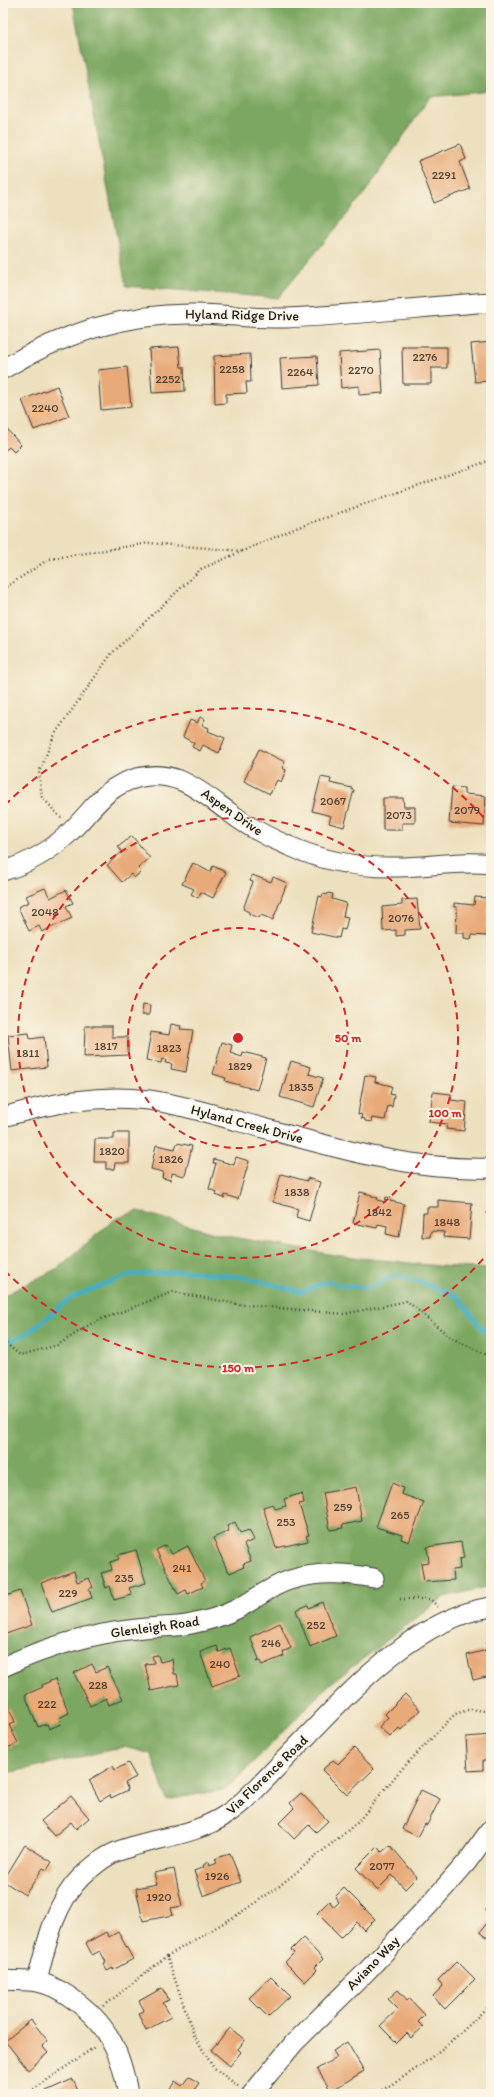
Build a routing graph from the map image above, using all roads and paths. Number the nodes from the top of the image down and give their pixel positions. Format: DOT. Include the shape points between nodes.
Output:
graph roads {
  1 [pos="491,302"];
  2 [pos="3,369"];
  3 [pos="491,460"];
  4 [pos="243,551"];
  5 [pos="3,589"];
  6 [pos="61,819"];
  7 [pos="491,864"];
  8 [pos="3,871"];
  9 [pos="3,1117"];
  10 [pos="491,1168"];
  11 [pos="3,1341"];
  12 [pos="491,1357"];
  13 [pos="374,1578"];
  14 [pos="400,1599"];
  15 [pos="491,1607"];
  16 [pos="439,1608"];
  17 [pos="3,1667"];
  18 [pos="491,1712"];
  19 [pos="491,1829"];
  20 [pos="3,1980"];
  21 [pos="37,1981"];
  22 [pos="491,2003"];
  23 [pos="246,2091"];
  24 [pos="128,2094"];
  25 [pos="375,2094"];
  1 -- 2 [label="street, Hyland Ridge Drive" via="286,318 196,314 143,318 118,322 71,336"];
  3 -- 4 [label="path" via="296,528"];
  4 -- 5 [label="path" via="148,543 49,559"];
  4 -- 6 [label="path" via="201,569 112,653 55,734 39,772 42,797"];
  7 -- 8 [label="street, Aspen Drive" via="461,862 376,867 333,860 268,837 199,788 185,781 151,775 136,778 108,791 69,834 54,846 22,865"];
  9 -- 10 [label="street, Hyland Creek Drive" via="62,1102 148,1100 194,1109 369,1156 422,1165"];
  11 -- 12 [label="path" via="20,1355 58,1345 92,1323 174,1292 237,1304 344,1314 407,1302 450,1337"];
  13 -- 17 [label="street, Glenleigh Road" via="350,1574 316,1574 289,1580 259,1594 237,1609 214,1618 189,1624 105,1633 50,1648"];
  14 -- 16 [label="path" via="430,1599"];
  15 -- 21 [label="street, Via Florence Road" via="440,1623 414,1638 376,1668 229,1813 212,1824 192,1831 115,1852 96,1864 67,1896 45,1948"];
  18 -- 23 [label="path" via="471,1709 455,1714 399,1772 356,1823 277,1888 167,1956 194,2035 213,2067"];
  19 -- 23 [label="street, Aviano Way" via="467,1862 429,1905"];
  20 -- 21 [label="street"];
  21 -- 24 [label="street" via="62,1992 85,2008 102,2025 121,2060"];
  22 -- 25 [label="path" via="446,2046 399,2081"];
}
